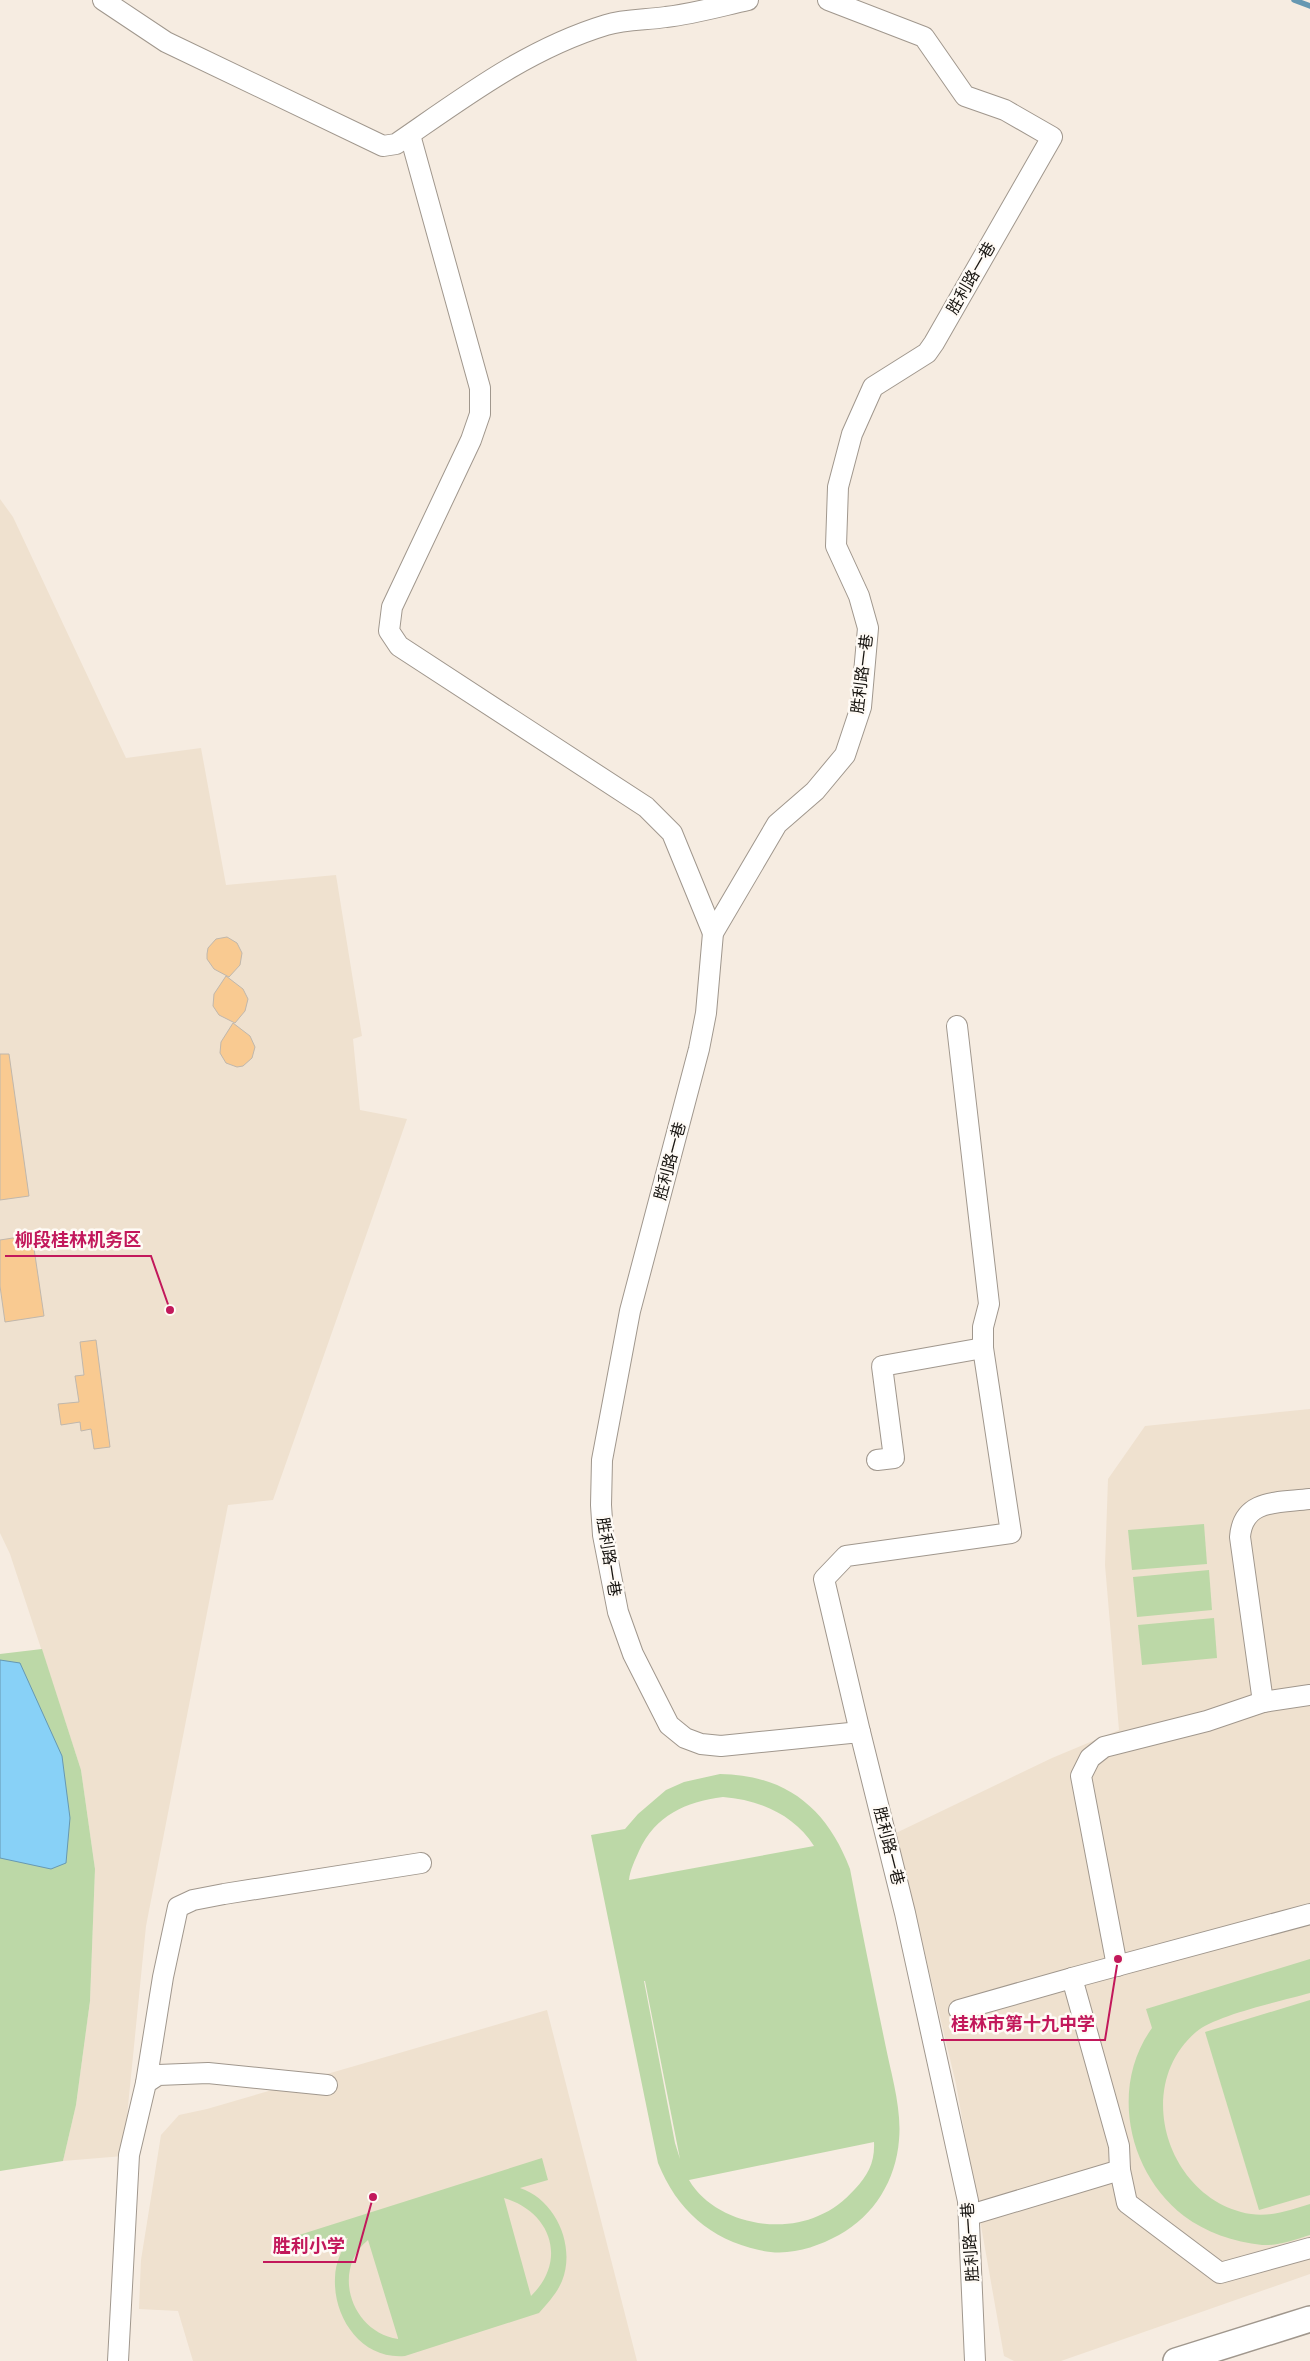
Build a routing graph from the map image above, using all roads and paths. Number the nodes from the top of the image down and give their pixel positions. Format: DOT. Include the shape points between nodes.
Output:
graph roads {
  1 [pos="103,0"];
  2 [pos="748,0"];
  3 [pos="828,0"];
  4 [pos="410,134"];
  5 [pos="713,933"];
  6 [pos="957,1026"];
  7 [pos="983,1348"];
  8 [pos="877,1460"];
  9 [pos="1310,1499"];
  10 [pos="1310,1695"];
  11 [pos="1262,1702"];
  12 [pos="860,1732"];
  13 [pos="421,1863"];
  14 [pos="1310,1914"];
  15 [pos="1117,1966"];
  16 [pos="1072,1978"];
  17 [pos="959,2010"];
  18 [pos="146,2084"];
  19 [pos="328,2085"];
  20 [pos="1120,2170"];
  21 [pos="970,2215"];
  22 [pos="1310,2248"];
  23 [pos="1310,2319"];
  24 [pos="118,2361"];
  25 [pos="975,2361"];
  26 [pos="1176,2361"];
  1 -- 4 [label="street" via="166,42 383,146 396,144"];
  2 -- 4 [label="street" via="668,17 608,24 585,32 498,74"];
  3 -- 5 [label="street, 胜利路一巷" via="924,37 965,96 1005,110 1052,137 934,343 927,353 873,387 852,434 838,487 836,546 859,596 868,628 862,707 845,755 815,791 778,824"];
  4 -- 5 [label="street" via="480,388 480,414 471,440 392,607 389,631 399,646 646,807 672,833"];
  5 -- 12 [label="street, 胜利路一巷" via="706,1013 699,1049 630,1311 602,1460 603,1535 618,1612 633,1654 669,1725 686,1738 701,1744 721,1746"];
  6 -- 7 [label="street" via="989,1304"];
  7 -- 8 [label="street" via="882,1366 894,1458"];
  7 -- 12 [label="street" via="1011,1533 846,1556 824,1579"];
  9 -- 11 [label="street" via="1260,1506 1241,1524 1240,1537"];
  10 -- 11 [label="street"];
  11 -- 15 [label="street" via="1207,1721 1104,1747 1090,1758 1081,1776"];
  12 -- 21 [label="street, 胜利路一巷" via="905,1913"];
  13 -- 18 [label="street" via="224,1894 193,1900 178,1907"];
  14 -- 15 [label="street"];
  15 -- 16 [label="street"];
  16 -- 17 [label="street"];
  16 -- 20 [label="street" via="1119,2146"];
  18 -- 19 [label="street" via="158,2075 208,2073"];
  18 -- 24 [label="street" via="129,2155"];
  20 -- 21 [label="street"];
  20 -- 22 [label="street" via="1127,2203 1220,2273"];
  21 -- 25 [label="street, 胜利路一巷"];
  23 -- 26 [label="main road"];
}
